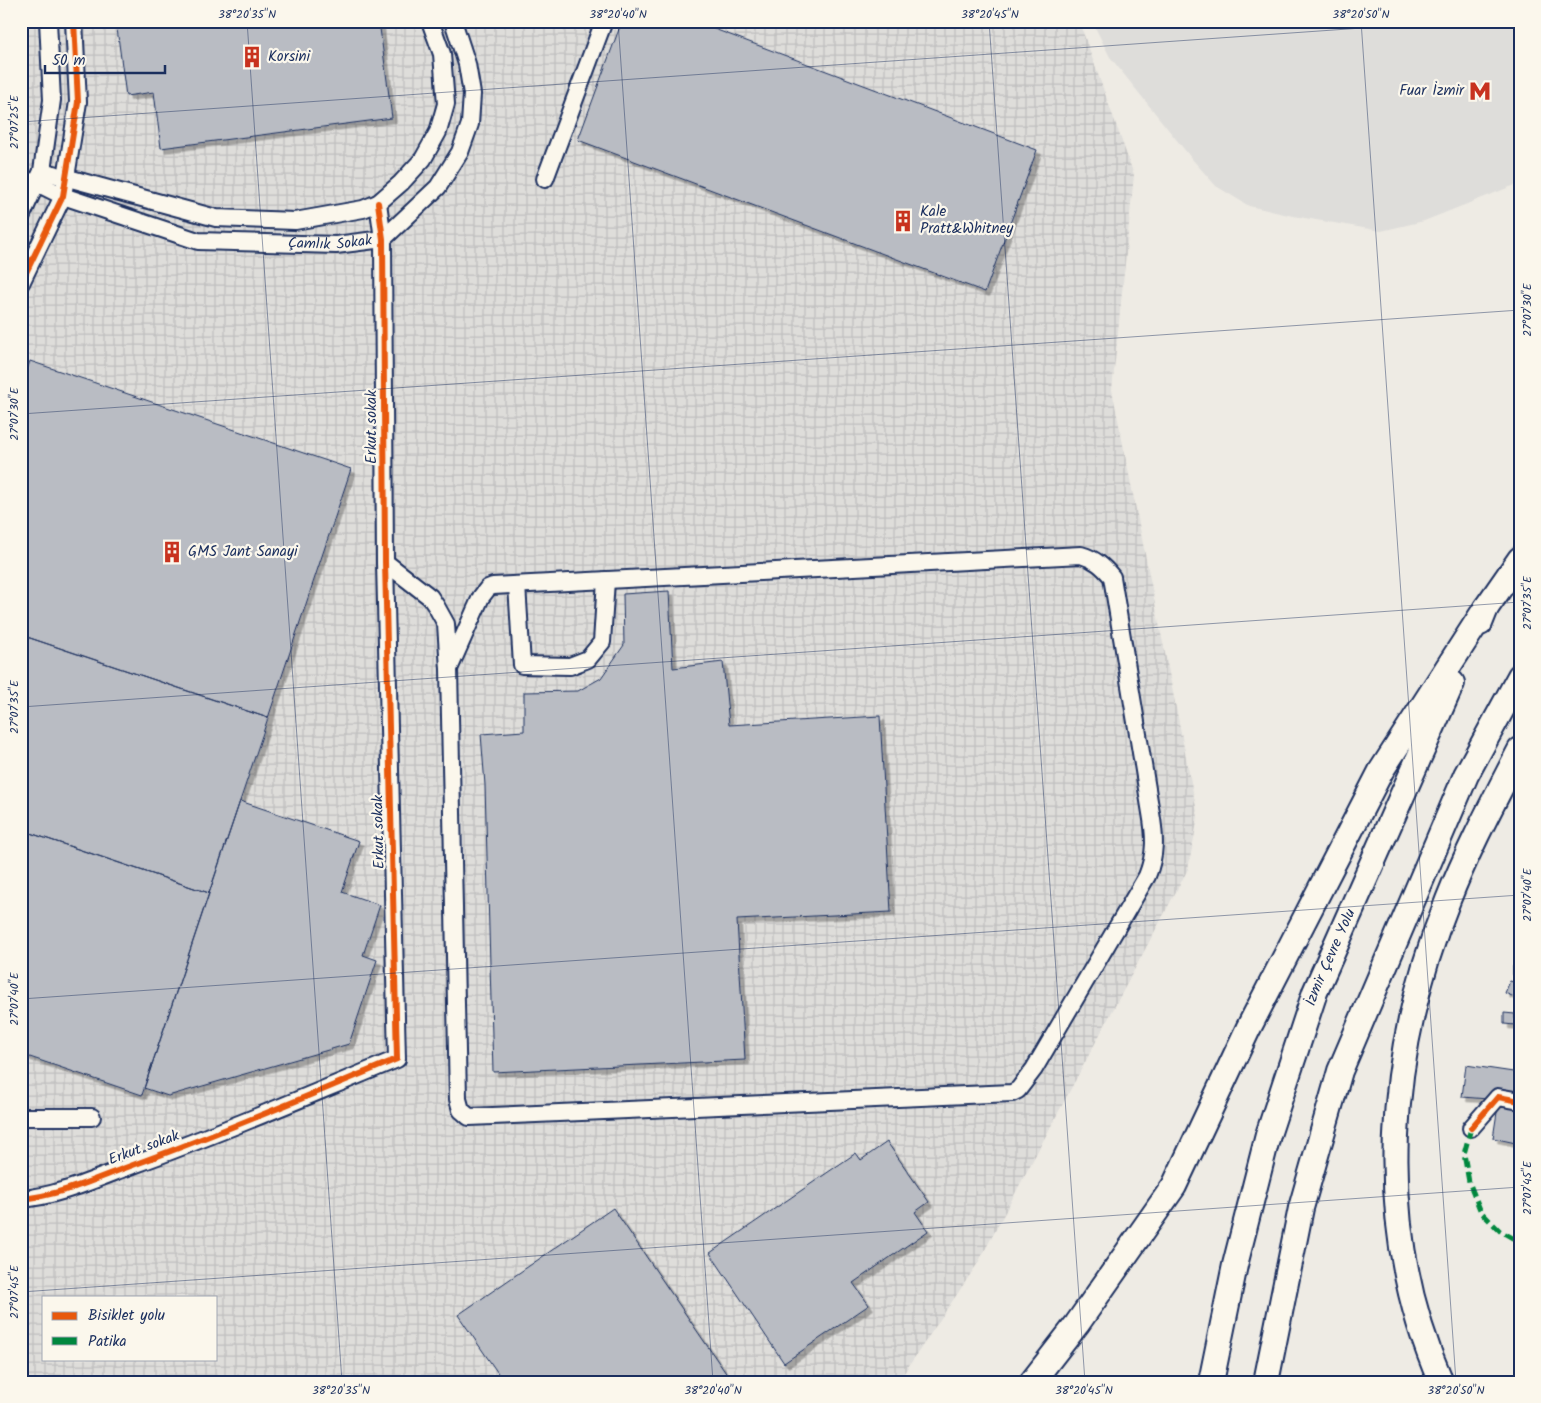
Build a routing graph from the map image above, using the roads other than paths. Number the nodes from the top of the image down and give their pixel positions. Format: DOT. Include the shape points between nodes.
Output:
graph roads {
  1 [pos="48,21"];
  2 [pos="74,21"];
  3 [pos="430,21"];
  4 [pos="453,21"];
  5 [pos="604,21"];
  6 [pos="33,178"];
  7 [pos="66,178"];
  8 [pos="545,179"];
  9 [pos="63,196"];
  10 [pos="378,203"];
  11 [pos="21,217"];
  12 [pos="383,239"];
  13 [pos="21,283"];
  14 [pos="1520,559"];
  15 [pos="385,562"];
  16 [pos="606,580"];
  17 [pos="517,585"];
  18 [pos="1486,608"];
  19 [pos="449,669"];
  20 [pos="1520,676"];
  21 [pos="1520,750"];
  22 [pos="1520,1100"];
  23 [pos="92,1117"];
  24 [pos="23,1122"];
  25 [pos="1471,1128"];
  26 [pos="21,1199"];
  27 [pos="1032,1382"];
  28 [pos="1211,1382"];
  29 [pos="1266,1382"];
  30 [pos="1441,1382"];
  1 -- 6 [label="street" via="52,100"];
  2 -- 7 [label="street" via="78,102"];
  3 -- 10 [label="street, Çamlık Sokak" via="442,54 446,104 438,132 423,159"];
  4 -- 12 [label="street, Çamlık Sokak" via="467,64 472,94 470,124 460,152 438,187"];
  5 -- 8 [label="street"];
  6 -- 7 [label="street, Çamlık Sokak"];
  6 -- 9 [label="street, Çamlık Sokak"];
  6 -- 11 [label="street"];
  7 -- 9 [label="street"];
  7 -- 10 [label="street, Çamlık Sokak" via="216,218 295,221 363,209"];
  9 -- 12 [label="street, Çamlık Sokak" via="198,241 336,245"];
  9 -- 13 [label="street"];
  10 -- 12 [label="street, Erkut sokak"];
  12 -- 15 [label="street, Erkut sokak"];
  14 -- 18 [label="highway, İzmir Çevre Yolu"];
  15 -- 19 [label="street" via="430,596 436,606 446,624"];
  15 -- 26 [label="street, Erkut sokak" via="396,1059 171,1151 74,1187"];
  16 -- 17 [label="street"];
  16 -- 17 [label="street" via="602,642 588,659 570,666 522,665"];
  16 -- 19 [label="street" via="1082,555 1097,561 1108,572 1112,577 1151,813 1153,860 1147,876 1034,1069 1018,1090 993,1094 469,1117 464,1114 458,1098"];
  17 -- 19 [label="street" via="493,586 485,591"];
  18 -- 27 [label="highway" via="1381,771 1248,1029 1174,1186"];
  18 -- 28 [label="highway, İzmir Çevre Yolu" via="1315,992 1268,1135 1235,1265"];
  20 -- 29 [label="highway" via="1466,775 1340,1071 1301,1208"];
  21 -- 30 [label="highway" via="1448,900 1413,1005 1396,1104 1395,1198 1409,1288"];
  22 -- 25 [label="street" via="1498,1097"];
  23 -- 24 [label="street"];
}
